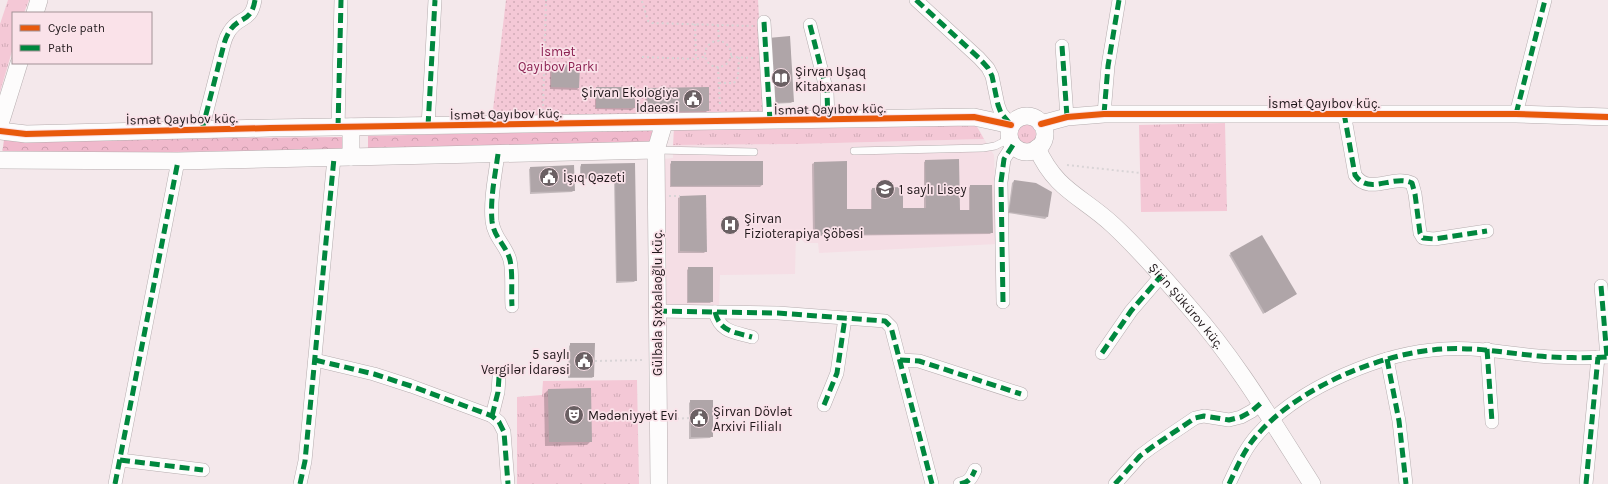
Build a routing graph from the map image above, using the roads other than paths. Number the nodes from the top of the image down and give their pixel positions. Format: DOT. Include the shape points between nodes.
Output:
graph roads {
  1 [pos="40,0"];
  2 [pos="255,0"];
  3 [pos="341,0"];
  4 [pos="435,0"];
  5 [pos="916,0"];
  6 [pos="1119,0"];
  7 [pos="1545,0"];
  8 [pos="35,12"];
  9 [pos="764,24"];
  10 [pos="810,25"];
  11 [pos="1062,46"];
  12 [pos="19,64"];
  13 [pos="1104,114"];
  14 [pos="1344,114"];
  15 [pos="1516,114"];
  16 [pos="1067,117"];
  17 [pos="1608,117"];
  18 [pos="828,120"];
  19 [pos="770,121"];
  20 [pos="664,123"];
  21 [pos="0,124"];
  22 [pos="1041,124"];
  23 [pos="428,126"];
  24 [pos="345,127"];
  25 [pos="202,130"];
  26 [pos="0,131"];
  27 [pos="1011,136"];
  28 [pos="1037,148"];
  29 [pos="656,150"];
  30 [pos="854,151"];
  31 [pos="754,152"];
  32 [pos="498,154"];
  33 [pos="343,157"];
  34 [pos="0,160"];
  35 [pos="178,161"];
  36 [pos="1487,231"];
  37 [pos="1161,276"];
  38 [pos="1601,286"];
  39 [pos="1003,302"];
  40 [pos="512,306"];
  41 [pos="657,311"];
  42 [pos="715,312"];
  43 [pos="845,318"];
  44 [pos="752,337"];
  45 [pos="1487,349"];
  46 [pos="1102,353"];
  47 [pos="1604,357"];
  48 [pos="1386,359"];
  49 [pos="315,360"];
  50 [pos="900,360"];
  51 [pos="499,377"];
  52 [pos="1021,394"];
  53 [pos="1261,403"];
  54 [pos="824,405"];
  55 [pos="492,416"];
  56 [pos="1271,421"];
  57 [pos="1492,422"];
  58 [pos="120,460"];
  59 [pos="203,470"];
  60 [pos="975,470"];
  61 [pos="115,484"];
  62 [pos="300,484"];
  63 [pos="508,484"];
  64 [pos="658,484"];
  65 [pos="932,484"];
  66 [pos="960,484"];
  67 [pos="1115,484"];
  68 [pos="1229,484"];
  69 [pos="1312,484"];
  70 [pos="1406,484"];
  71 [pos="1586,484"];
  1 -- 8 [label="street"];
  2 -- 25 [label="street" via="250,16 238,22 229,31"];
  3 -- 24 [label="street"];
  4 -- 23 [label="street"];
  5 -- 27 [label="street" via="988,68 998,105"];
  6 -- 13 [label="street" via="1108,66"];
  7 -- 15 [label="street"];
  9 -- 19 [label="street"];
  10 -- 18 [label="street" via="827,92"];
  11 -- 16 [label="street"];
  12 -- 21 [label="street"];
  13 -- 14 [label="street, İsmət Qayıbov küç."];
  13 -- 16 [label="street, İsmət Qayıbov küç."];
  14 -- 15 [label="street, İsmət Qayıbov küç."];
  14 -- 36 [label="street" via="1355,174 1360,182 1370,185 1404,180 1412,183 1423,238 1434,239"];
  15 -- 17 [label="street, İsmət Qayıbov küç."];
  16 -- 22 [label="street, İsmət Qayıbov küç."];
  18 -- 19 [label="street, İsmət Qayıbov küç."];
  18 -- 27 [label="street, İsmət Qayıbov küç." via="974,117"];
  19 -- 20 [label="street, İsmət Qayıbov küç."];
  20 -- 23 [label="street, İsmət Qayıbov küç."];
  20 -- 29 [label="street, Gülbala Şıxbalaoğlu küç."];
  22 -- 27 [label="street" via="1036,119 1022,117 1016,120"];
  22 -- 28 [label="street" via="1044,137"];
  23 -- 24 [label="street, İsmət Qayıbov küç."];
  24 -- 25 [label="street, İsmət Qayıbov küç."];
  24 -- 33 [label="street"];
  25 -- 26 [label="street, İsmət Qayıbov küç." via="26,134"];
  27 -- 28 [label="street" via="1018,150 1024,152"];
  27 -- 30 [label="lane" via="995,146 983,148"];
  27 -- 39 [label="street" via="1004,159 1002,182"];
  28 -- 37 [label="street, Şirin Şükürov küç." via="1043,162 1057,181 1112,224"];
  29 -- 31 [label="lane"];
  29 -- 32 [label="street"];
  29 -- 41 [label="street, Gülbala Şıxbalaoğlu küç."];
  32 -- 33 [label="street"];
  32 -- 40 [label="street" via="492,220 494,231 510,260"];
  33 -- 35 [label="street"];
  33 -- 49 [label="street"];
  34 -- 35 [label="street"];
  35 -- 58 [label="street"];
  37 -- 46 [label="street" via="1131,311"];
  37 -- 53 [label="street, Şirin Şükürov küç." via="1231,357"];
  38 -- 47 [label="street"];
  41 -- 42 [label="street"];
  41 -- 64 [label="street, Gülbala Şıxbalaoğlu küç."];
  42 -- 43 [label="street"];
  42 -- 44 [label="street" via="720,326"];
  43 -- 50 [label="street" via="885,321 891,326"];
  43 -- 54 [label="street" via="837,373"];
  45 -- 47 [label="street" via="1538,356"];
  45 -- 48 [label="street" via="1415,351"];
  45 -- 57 [label="street"];
  47 -- 71 [label="street"];
  48 -- 56 [label="street" via="1319,388"];
  48 -- 70 [label="street" via="1399,421"];
  49 -- 55 [label="street" via="381,376"];
  49 -- 62 [label="street" via="305,461"];
  50 -- 52 [label="street" via="919,361"];
  50 -- 65 [label="street"];
  51 -- 55 [label="street"];
  53 -- 56 [label="street, Şirin Şükürov küç."];
  53 -- 67 [label="street" via="1241,417 1229,420 1204,416 1195,418 1140,456"];
  55 -- 63 [label="street" via="504,432"];
  56 -- 68 [label="street" via="1248,448"];
  56 -- 69 [label="street, Şirin Şükürov küç."];
  58 -- 59 [label="street"];
  58 -- 61 [label="street"];
  60 -- 66 [label="street" via="971,480"];
}
